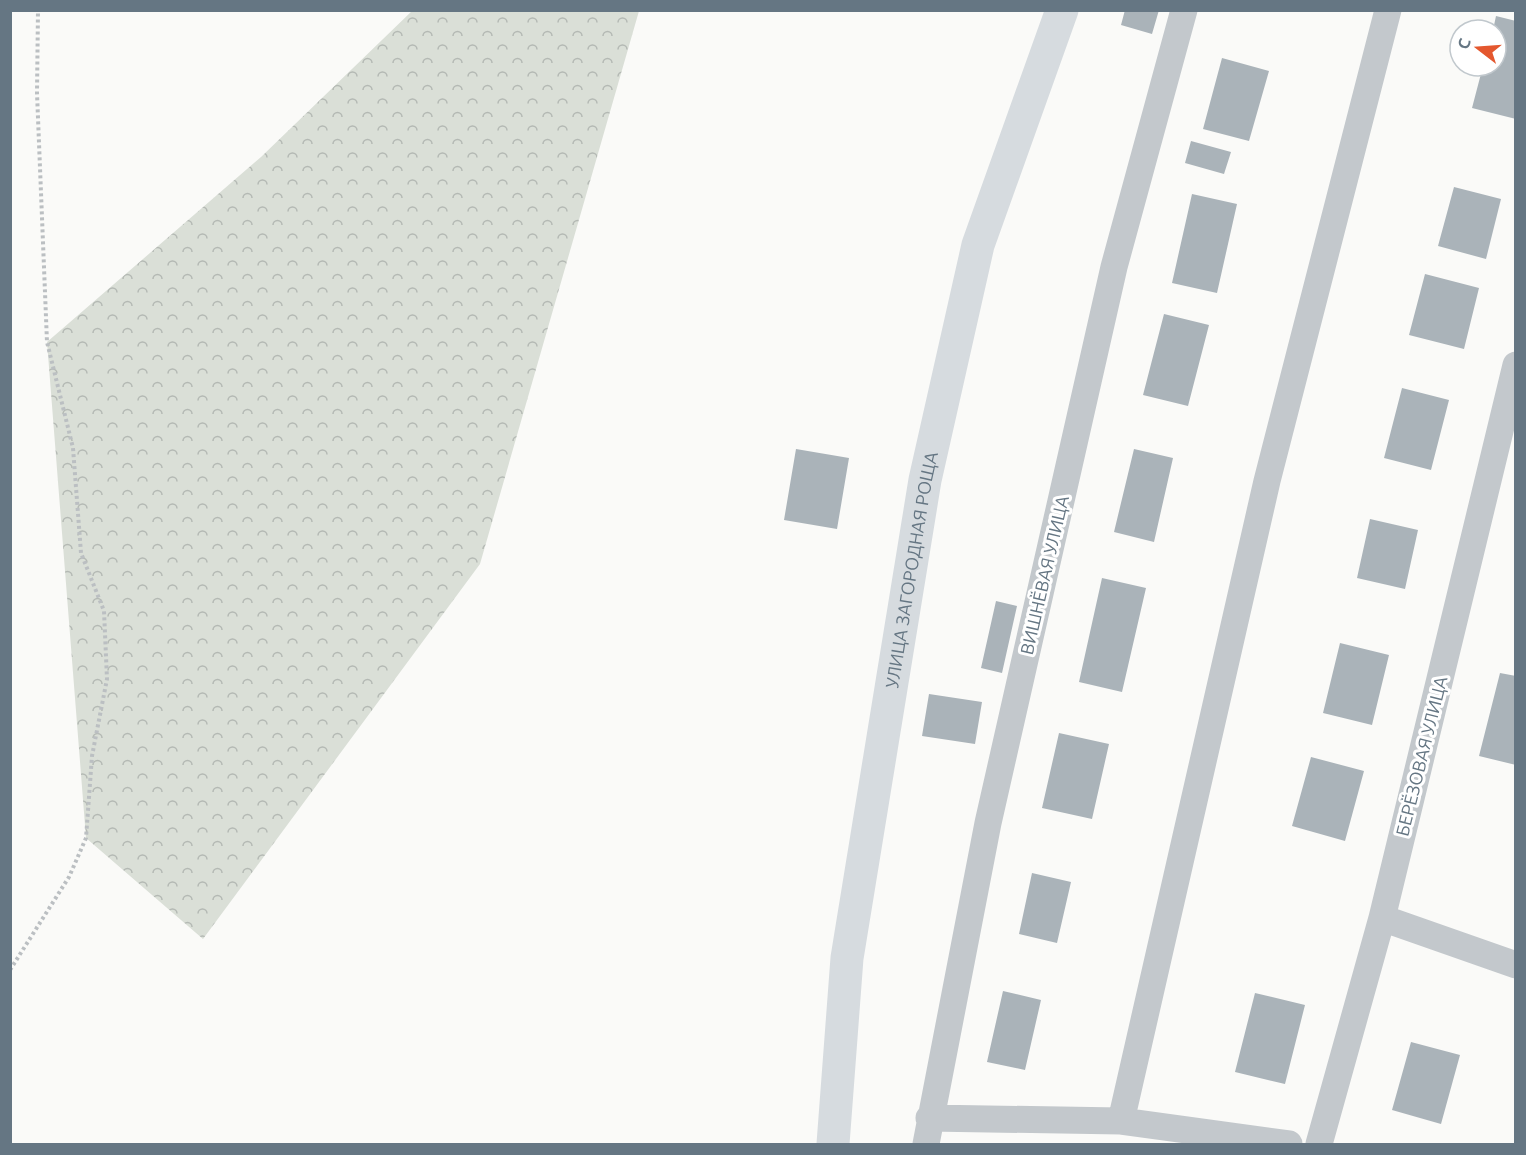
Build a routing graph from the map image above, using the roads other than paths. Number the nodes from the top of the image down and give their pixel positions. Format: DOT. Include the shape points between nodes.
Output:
graph roads {
  1 [pos="1062,10"];
  2 [pos="1184,10"];
  3 [pos="1388,10"];
  4 [pos="1515,365"];
  5 [pos="1382,918"];
  6 [pos="1515,965"];
  7 [pos="929,1118"];
  8 [pos="1121,1121"];
  9 [pos="833,1144"];
  10 [pos="926,1144"];
  11 [pos="1289,1144"];
  12 [pos="1319,1144"];
  1 -- 9 [label="street, УЛИЦА ЗАГОРОДНАЯ РОЩА" via="978,244 926,480 847,958"];
  2 -- 7 [label="street, ВИШНЁВАЯ УЛИЦА" via="1112,278 988,822"];
  3 -- 8 [label="street" via="1267,481"];
  4 -- 5 [label="street, БЕРЁЗОВАЯ УЛИЦА"];
  5 -- 6 [label="street"];
  5 -- 12 [label="street, БЕРЁЗОВАЯ УЛИЦА"];
  7 -- 8 [label="street"];
  7 -- 10 [label="street, ВИШНЁВАЯ УЛИЦА"];
  8 -- 11 [label="street"];
}
